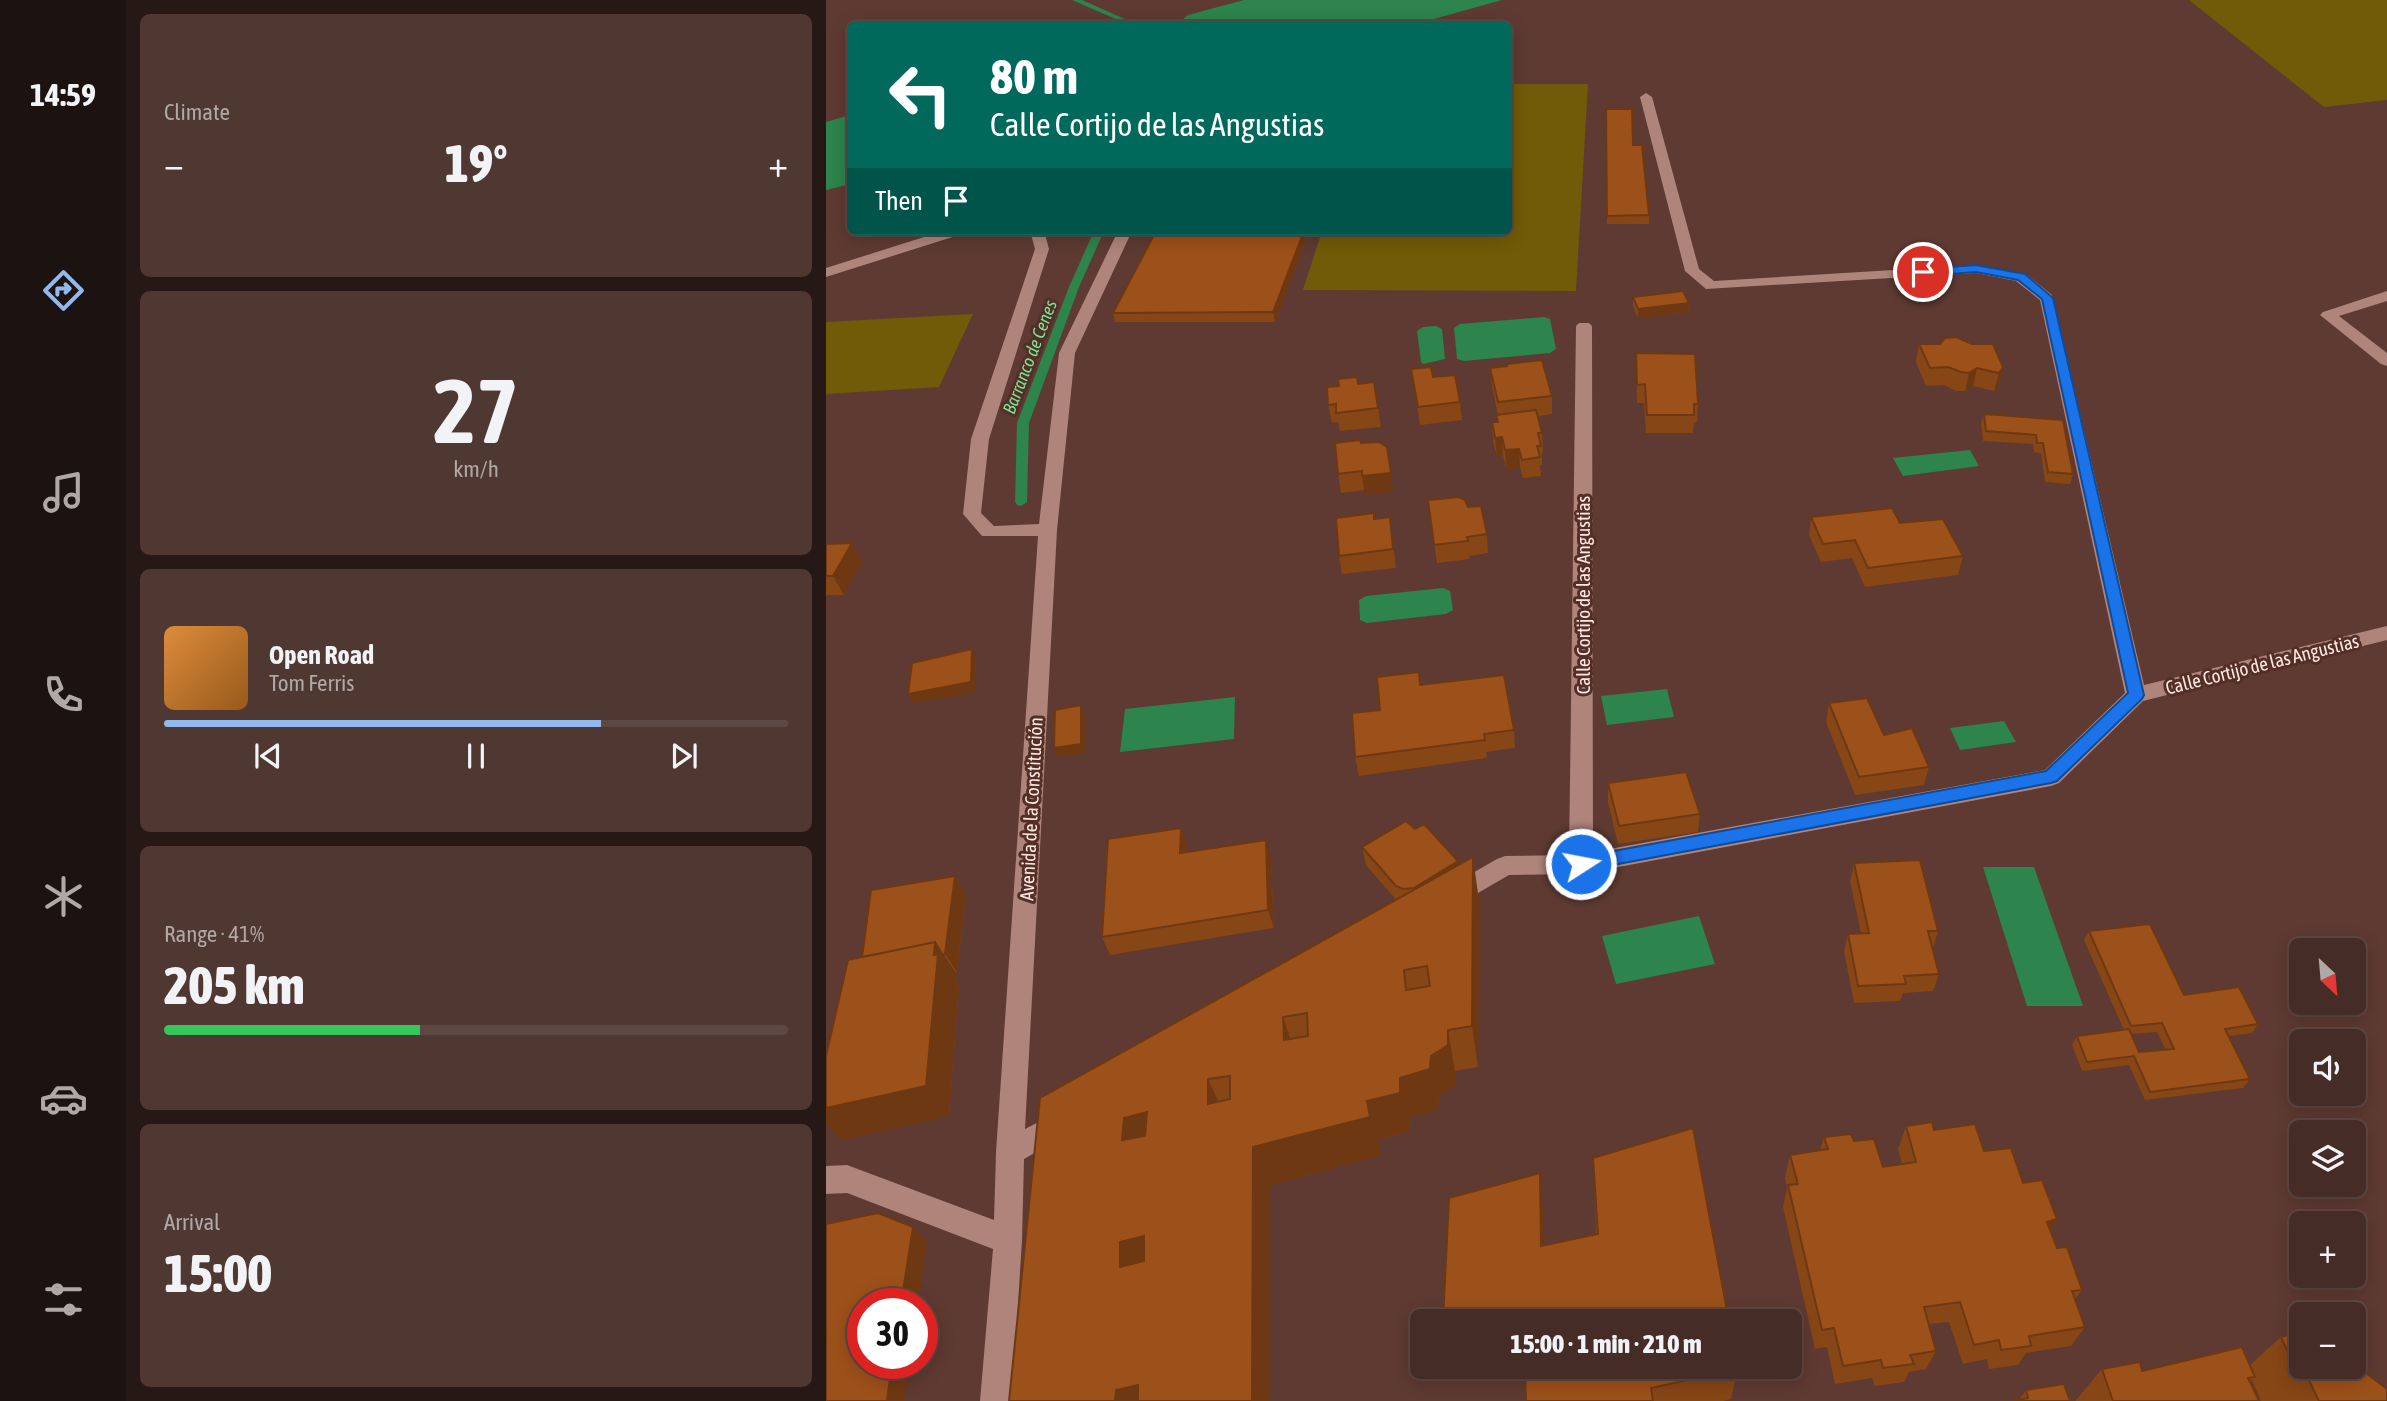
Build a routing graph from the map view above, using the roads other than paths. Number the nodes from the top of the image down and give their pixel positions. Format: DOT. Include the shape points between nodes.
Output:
graph roads {
  1 [pos="1646,97"];
  2 [pos="945,235"];
  3 [pos="1038,235"];
  4 [pos="1123,235"];
  5 [pos="826,273"];
  6 [pos="2387,296"];
  7 [pos="1584,326"];
  8 [pos="2387,361"];
  9 [pos="1048,530"];
  10 [pos="2387,633"];
  11 [pos="2136,695"];
  12 [pos="1581,864"];
  13 [pos="1433,908"];
  14 [pos="1082,1110"];
  15 [pos="1010,1152"];
  16 [pos="826,1180"];
  17 [pos="1008,1240"];
  18 [pos="996,1401"];
  1 -- 11 [label="street" via="1692,271 1712,286 1976,269 2021,277 2047,298"];
  2 -- 5 [label="street"];
  3 -- 9 [label="street" via="1042,249 980,439 972,514 989,532"];
  4 -- 9 [label="street, Avenida de la Constitución" via="1066,353"];
  6 -- 8 [label="street" via="2328,315"];
  7 -- 12 [label="street, Calle Cortijo de las Angustias"];
  9 -- 15 [label="street, Avenida de la Constitución"];
  10 -- 11 [label="street, Calle Cortijo de las Angustias"];
  11 -- 12 [label="street" via="2051,777"];
  12 -- 13 [label="street" via="1505,866"];
  14 -- 15 [label="street"];
  15 -- 17 [label="street, Avenida de la Constitución"];
  16 -- 17 [label="street" via="847,1179"];
  17 -- 18 [label="street, Avenida de la Constitución"];
}
